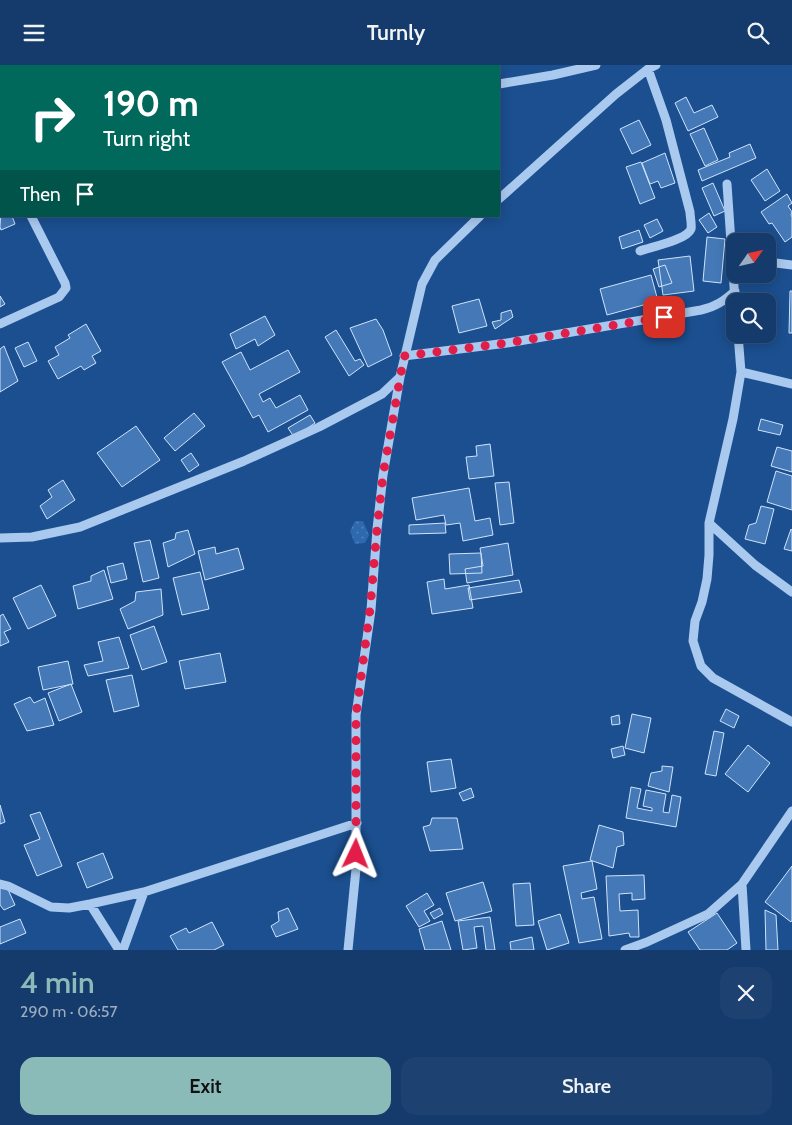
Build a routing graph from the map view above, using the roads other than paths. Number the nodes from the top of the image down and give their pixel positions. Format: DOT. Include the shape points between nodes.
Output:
graph roads {
  1 [pos="596,65"];
  2 [pos="652,67"];
  3 [pos="500,84"];
  4 [pos="727,184"];
  5 [pos="500,198"];
  6 [pos="32,217"];
  7 [pos="479,217"];
  8 [pos="732,233"];
  9 [pos="640,251"];
  10 [pos="776,263"];
  11 [pos="792,265"];
  12 [pos="735,283"];
  13 [pos="735,291"];
  14 [pos="0,324"];
  15 [pos="739,343"];
  16 [pos="404,356"];
  17 [pos="741,372"];
  18 [pos="400,377"];
  19 [pos="792,384"];
  20 [pos="709,523"];
  21 [pos="0,538"];
  22 [pos="792,592"];
  23 [pos="792,722"];
  24 [pos="792,811"];
  25 [pos="357,823"];
  26 [pos="0,884"];
  27 [pos="742,885"];
  28 [pos="144,892"];
  29 [pos="90,905"];
  30 [pos="118,950"];
  31 [pos="124,950"];
  32 [pos="348,950"];
  33 [pos="625,950"];
  34 [pos="746,950"];
  1 -- 3 [label="street"];
  2 -- 5 [label="street" via="616,94"];
  2 -- 9 [label="street" via="690,213 691,229 684,237"];
  4 -- 8 [label="street"];
  6 -- 14 [label="street" via="66,288 59,297"];
  7 -- 16 [label="street" via="435,260 422,283"];
  10 -- 11 [label="street"];
  12 -- 13 [label="street"];
  13 -- 16 [label="street" via="714,307 701,310 507,343"];
  15 -- 17 [label="street"];
  16 -- 18 [label="street"];
  17 -- 19 [label="street"];
  17 -- 20 [label="street"];
  18 -- 21 [label="street" via="369,402 180,488 80,527 32,537"];
  18 -- 25 [label="street" via="383,475 356,715"];
  20 -- 22 [label="street" via="755,565"];
  20 -- 23 [label="street" via="707,579 693,641 698,659 713,678"];
  24 -- 27 [label="street"];
  25 -- 28 [label="street"];
  25 -- 32 [label="street"];
  26 -- 29 [label="street" via="51,907"];
  27 -- 33 [label="street" via="708,913"];
  27 -- 34 [label="street"];
  28 -- 29 [label="street"];
  28 -- 31 [label="street"];
  29 -- 30 [label="street"];
}
